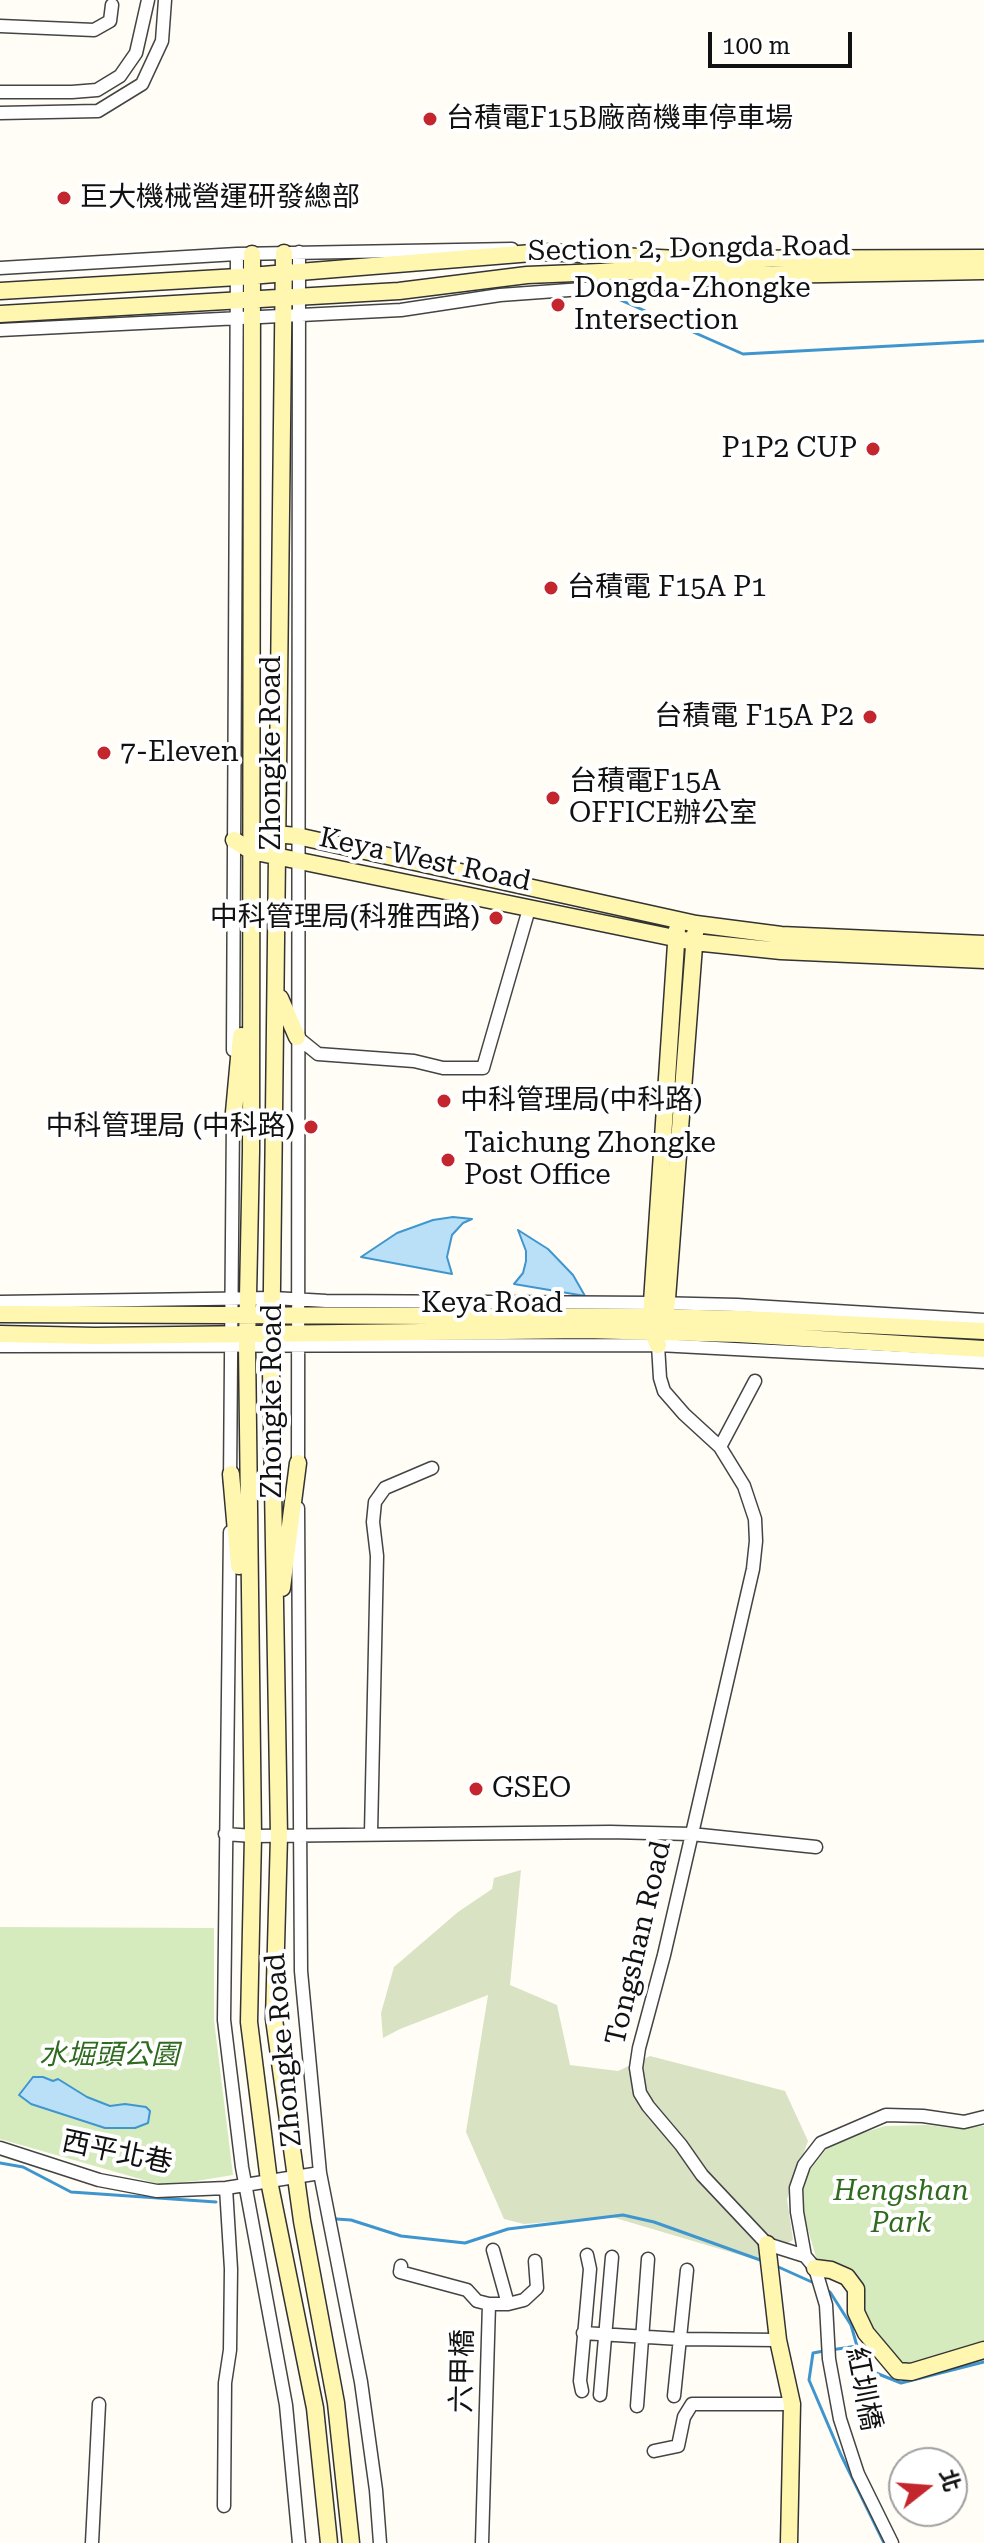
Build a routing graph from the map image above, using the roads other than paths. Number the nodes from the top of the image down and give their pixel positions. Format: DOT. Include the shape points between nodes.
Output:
graph roads {
  1 [pos="148,0"];
  2 [pos="165,0"];
  3 [pos="112,5"];
  4 [pos="0,26"];
  5 [pos="0,92"];
  6 [pos="0,113"];
  7 [pos="544,252"];
  8 [pos="291,253"];
  9 [pos="245,254"];
  10 [pos="984,258"];
  11 [pos="0,268"];
  12 [pos="984,271"];
  13 [pos="290,272"];
  14 [pos="246,276"];
  15 [pos="0,291"];
  16 [pos="291,306"];
  17 [pos="245,308"];
  18 [pos="0,314"];
  19 [pos="0,330"];
  20 [pos="252,832"];
  21 [pos="275,834"];
  22 [pos="297,836"];
  23 [pos="234,840"];
  24 [pos="251,851"];
  25 [pos="275,856"];
  26 [pos="297,860"];
  27 [pos="529,909"];
  28 [pos="678,920"];
  29 [pos="696,924"];
  30 [pos="249,938"];
  31 [pos="676,938"];
  32 [pos="694,942"];
  33 [pos="984,944"];
  34 [pos="984,960"];
  35 [pos="277,989"];
  36 [pos="297,1037"];
  37 [pos="233,1123"];
  38 [pos="273,1298"];
  39 [pos="239,1299"];
  40 [pos="0,1302"];
  41 [pos="0,1314"];
  42 [pos="984,1320"];
  43 [pos="658,1322"];
  44 [pos="299,1323"];
  45 [pos="239,1331"];
  46 [pos="272,1331"];
  47 [pos="984,1331"];
  48 [pos="0,1334"];
  49 [pos="0,1346"];
  50 [pos="984,1349"];
  51 [pos="984,1362"];
  52 [pos="755,1381"];
  53 [pos="720,1447"];
  54 [pos="298,1463"];
  55 [pos="432,1468"];
  56 [pos="231,1474"];
  57 [pos="274,1645"];
  58 [pos="249,1675"];
  59 [pos="371,1833"];
  60 [pos="225,1834"];
  61 [pos="691,1834"];
  62 [pos="302,1835"];
  63 [pos="253,1836"];
  64 [pos="279,1836"];
  65 [pos="816,1847"];
  66 [pos="984,2117"];
  67 [pos="0,2148"];
  68 [pos="320,2173"];
  69 [pos="296,2176"];
  70 [pos="269,2181"];
  71 [pos="246,2185"];
  72 [pos="226,2188"];
  73 [pos="493,2250"];
  74 [pos="587,2255"];
  75 [pos="612,2257"];
  76 [pos="769,2257"];
  77 [pos="648,2259"];
  78 [pos="535,2261"];
  79 [pos="401,2266"];
  80 [pos="687,2270"];
  81 [pos="815,2274"];
  82 [pos="489,2304"];
  83 [pos="508,2304"];
  84 [pos="583,2333"];
  85 [pos="605,2334"];
  86 [pos="642,2337"];
  87 [pos="680,2339"];
  88 [pos="778,2340"];
  89 [pos="984,2350"];
  90 [pos="582,2391"];
  91 [pos="600,2395"];
  92 [pos="674,2396"];
  93 [pos="99,2404"];
  94 [pos="792,2404"];
  95 [pos="637,2406"];
  96 [pos="654,2451"];
  97 [pos="224,2506"];
  98 [pos="92,2543"];
  99 [pos="299,2543"];
  100 [pos="329,2543"];
  101 [pos="351,2543"];
  102 [pos="380,2543"];
  103 [pos="482,2543"];
  104 [pos="789,2543"];
  105 [pos="892,2543"];
  1 -- 5 [label="street" via="136,53 120,76 97,90"];
  2 -- 6 [label="street" via="162,41 142,84 98,111"];
  3 -- 4 [label="street" via="110,21 94,30"];
  7 -- 8 [label="street" via="499,248"];
  7 -- 10 [label="street, Section 2, Dongda Road" via="678,259"];
  7 -- 13 [label="street, Section 2, Dongda Road"];
  8 -- 9 [label="street"];
  8 -- 13 [label="street, Zhongke Road"];
  9 -- 11 [label="street"];
  9 -- 14 [label="street, Zhongke Road"];
  12 -- 16 [label="street, Section 2, Dongda Road" via="541,275"];
  13 -- 14 [label="street, Section 2, Dongda Road"];
  13 -- 16 [label="street, Zhongke Road"];
  14 -- 15 [label="street, Section 2, Dongda Road"];
  14 -- 17 [label="street, Zhongke Road"];
  16 -- 17 [label="street, Section 2, Dongda Road"];
  16 -- 21 [label="street, Zhongke Road"];
  16 -- 22 [label="street, Zhongke Road"];
  17 -- 18 [label="street, Section 2, Dongda Road"];
  17 -- 19 [label="street"];
  17 -- 20 [label="street, Zhongke Road"];
  17 -- 23 [label="street, Zhongke Road"];
  20 -- 21 [label="street, Keya West Road"];
  20 -- 23 [label="street, Keya West Road"];
  20 -- 24 [label="street, Zhongke Road"];
  21 -- 22 [label="street, Keya West Road"];
  21 -- 25 [label="street, Zhongke Road"];
  22 -- 26 [label="street, Zhongke Road"];
  22 -- 28 [label="street, Keya West Road"];
  23 -- 24 [label="street, Keya West Road"];
  23 -- 37 [label="street, Zhongke Road"];
  24 -- 25 [label="street, Keya West Road"];
  24 -- 30 [label="street, Zhongke Road"];
  25 -- 26 [label="street, Keya West Road"];
  25 -- 35 [label="street, Zhongke Road"];
  26 -- 27 [label="street, Keya West Road"];
  26 -- 36 [label="street, Zhongke Road"];
  27 -- 31 [label="street, Keya West Road"];
  27 -- 36 [label="street" via="483,1068 318,1054"];
  28 -- 29 [label="street, Keya West Road"];
  28 -- 31 [label="street"];
  29 -- 32 [label="street"];
  29 -- 33 [label="street, Keya West Road" via="781,935"];
  30 -- 37 [label="street"];
  30 -- 39 [label="street, Zhongke Road" via="251,1152"];
  31 -- 32 [label="street, Keya West Road"];
  31 -- 43 [label="street"];
  32 -- 34 [label="street, Keya West Road"];
  32 -- 43 [label="street"];
  35 -- 36 [label="street"];
  35 -- 38 [label="street, Zhongke Road"];
  36 -- 44 [label="street, Zhongke Road"];
  37 -- 39 [label="street, Zhongke Road"];
  38 -- 39 [label="street, Keya Road"];
  38 -- 44 [label="street, Keya Road"];
  38 -- 46 [label="street, Zhongke Road"];
  39 -- 40 [label="street, Keya Road"];
  39 -- 45 [label="street, Zhongke Road"];
  41 -- 45 [label="street, Keya Road"];
  42 -- 43 [label="street, Keya Road" via="737,1305"];
  43 -- 44 [label="street, Keya Road"];
  43 -- 44 [label="street, Keya Road"];
  43 -- 47 [label="street, Keya Road" via="745,1319"];
  43 -- 50 [label="street, Keya Road" via="738,1334"];
  43 -- 51 [label="street, Keya Road"];
  43 -- 53 [label="street, Tongshan Road" via="664,1391"];
  44 -- 46 [label="street, Keya Road"];
  44 -- 54 [label="street, Zhongke Road"];
  45 -- 46 [label="street, Keya Road"];
  45 -- 48 [label="street, Keya Road"];
  45 -- 49 [label="street, Keya Road"];
  45 -- 56 [label="street, Zhongke Road"];
  45 -- 58 [label="street, Zhongke Road"];
  46 -- 57 [label="street, Zhongke Road"];
  52 -- 53 [label="street"];
  53 -- 61 [label="street, Tongshan Road" via="744,1486 756,1541"];
  54 -- 57 [label="street"];
  54 -- 62 [label="street, Zhongke Road"];
  55 -- 59 [label="street" via="385,1488 375,1502"];
  56 -- 58 [label="street"];
  56 -- 60 [label="street, Zhongke Road"];
  57 -- 64 [label="street, Zhongke Road"];
  58 -- 63 [label="street, Zhongke Road"];
  59 -- 61 [label="street"];
  59 -- 62 [label="street"];
  60 -- 63 [label="street"];
  60 -- 71 [label="street, Zhongke Road" via="224,2020"];
  61 -- 65 [label="street"];
  61 -- 76 [label="street, Tongshan Road" via="639,2048 640,2093"];
  62 -- 64 [label="street"];
  62 -- 68 [label="street, Zhongke Road" via="301,1971"];
  63 -- 64 [label="street"];
  63 -- 70 [label="street, Zhongke Road" via="249,2022"];
  64 -- 69 [label="street, Zhongke Road" via="274,2019"];
  66 -- 81 [label="street, 紅圳橋" via="964,2122 886,2115 821,2143 804,2165 796,2188 797,2212"];
  67 -- 72 [label="street, 西平北巷" via="99,2180 157,2191"];
  68 -- 69 [label="street, 西平北巷"];
  68 -- 102 [label="street, Zhongke Road" via="361,2382"];
  69 -- 70 [label="street, 西平北巷"];
  69 -- 101 [label="street, Zhongke Road" via="336,2403"];
  70 -- 71 [label="street, 西平北巷"];
  70 -- 100 [label="street, Zhongke Road" via="315,2408"];
  71 -- 72 [label="street, 西平北巷"];
  71 -- 99 [label="street, Zhongke Road" via="286,2405"];
  72 -- 97 [label="street" via="231,2269"];
  73 -- 83 [label="street"];
  74 -- 84 [label="street"];
  75 -- 85 [label="street"];
  76 -- 81 [label="street"];
  76 -- 88 [label="street"];
  77 -- 86 [label="street"];
  78 -- 83 [label="street" via="537,2288 524,2300"];
  79 -- 82 [label="street, 六甲橋" via="400,2272 467,2290"];
  80 -- 87 [label="street"];
  81 -- 89 [label="street" via="831,2270 847,2277 856,2289 856,2312 866,2333 898,2371 911,2372"];
  81 -- 105 [label="street, 紅圳橋" via="840,2419 858,2474"];
  82 -- 83 [label="street"];
  82 -- 103 [label="street, 六甲橋"];
  84 -- 85 [label="street"];
  84 -- 90 [label="street"];
  85 -- 86 [label="street"];
  85 -- 91 [label="street"];
  86 -- 87 [label="street"];
  86 -- 95 [label="street"];
  87 -- 88 [label="street"];
  87 -- 92 [label="street"];
  88 -- 94 [label="street"];
  93 -- 98 [label="street"];
  94 -- 96 [label="street" via="692,2404 678,2446"];
  94 -- 104 [label="street"];
}
